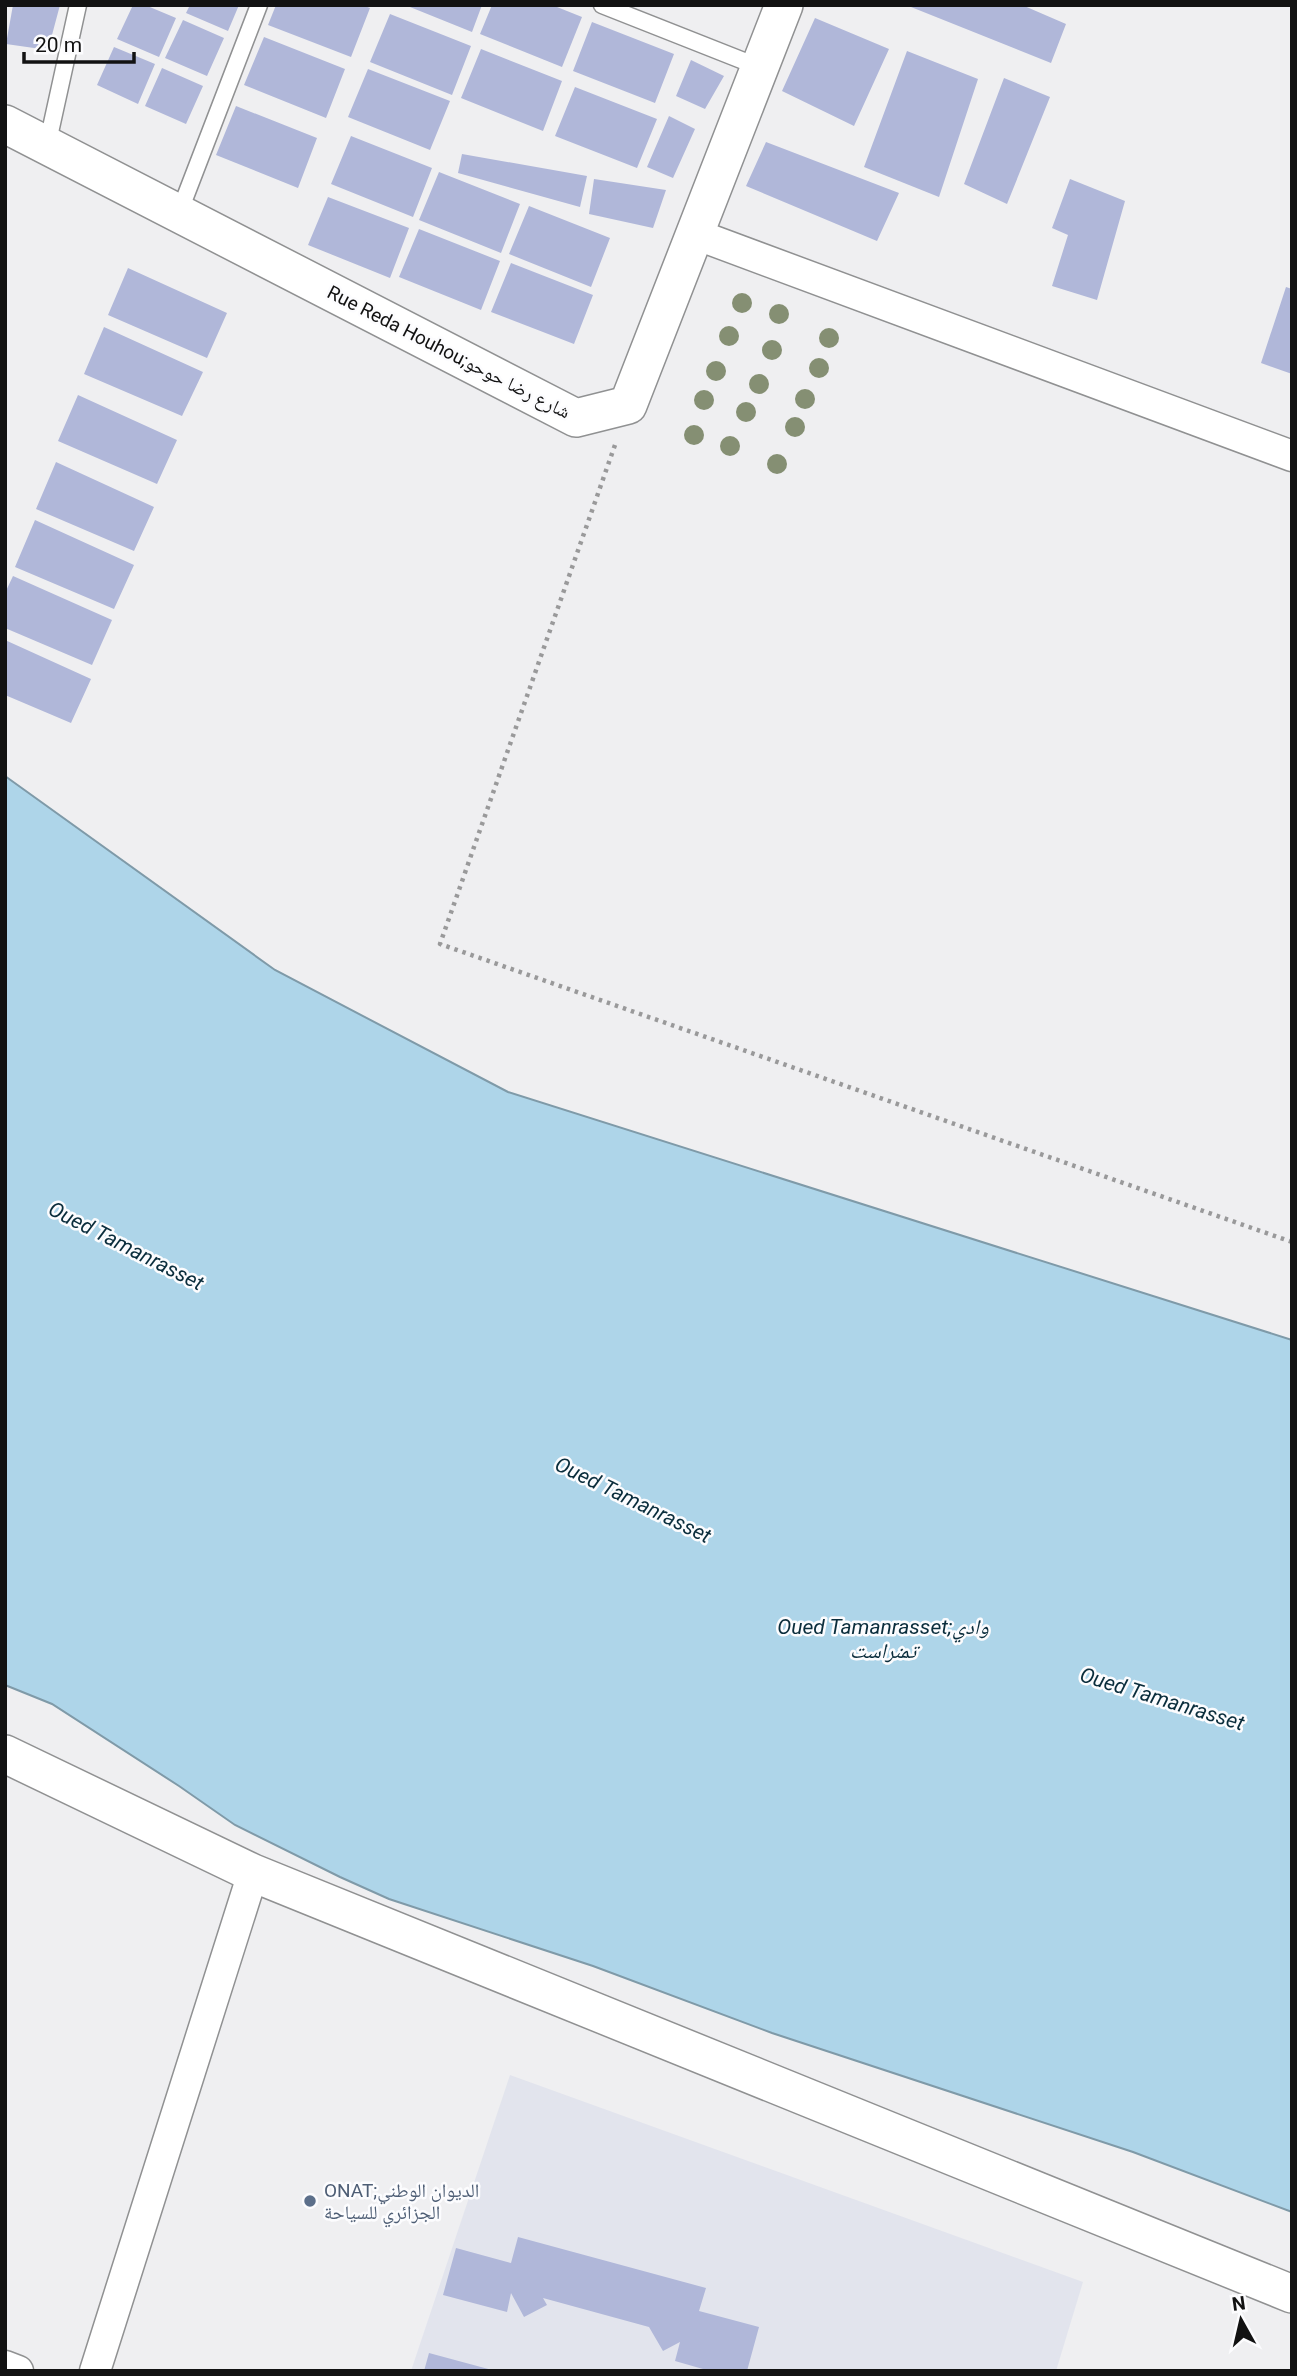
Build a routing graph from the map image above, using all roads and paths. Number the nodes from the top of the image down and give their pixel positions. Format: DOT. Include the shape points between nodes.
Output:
graph roads {
  1 [pos="78,5"];
  2 [pos="259,5"];
  3 [pos="603,5"];
  4 [pos="784,5"];
  5 [pos="759,67"];
  6 [pos="5,124"];
  7 [pos="47,146"];
  8 [pos="179,213"];
  9 [pos="695,234"];
  10 [pos="628,405"];
  11 [pos="1292,456"];
  12 [pos="1292,1242"];
  13 [pos="5,1755"];
  14 [pos="253,1873"];
  15 [pos="1292,2294"];
  16 [pos="5,2366"];
  17 [pos="19,2371"];
  18 [pos="95,2371"];
  1 -- 7 [label="lane"];
  2 -- 8 [label="lane"];
  3 -- 5 [label="lane"];
  4 -- 5 [label="street"];
  5 -- 9 [label="street"];
  6 -- 7 [label="street, Rue Reda Houhou;شارع رضا حوحو"];
  7 -- 8 [label="street, Rue Reda Houhou;شارع رضا حوحو"];
  8 -- 10 [label="street, Rue Reda Houhou;شارع رضا حوحو" via="576,418"];
  9 -- 10 [label="street"];
  9 -- 11 [label="street"];
  10 -- 12 [label="path" via="440,944"];
  13 -- 14 [label="street"];
  14 -- 15 [label="street"];
  14 -- 18 [label="street"];
  16 -- 17 [label="street"];
}
